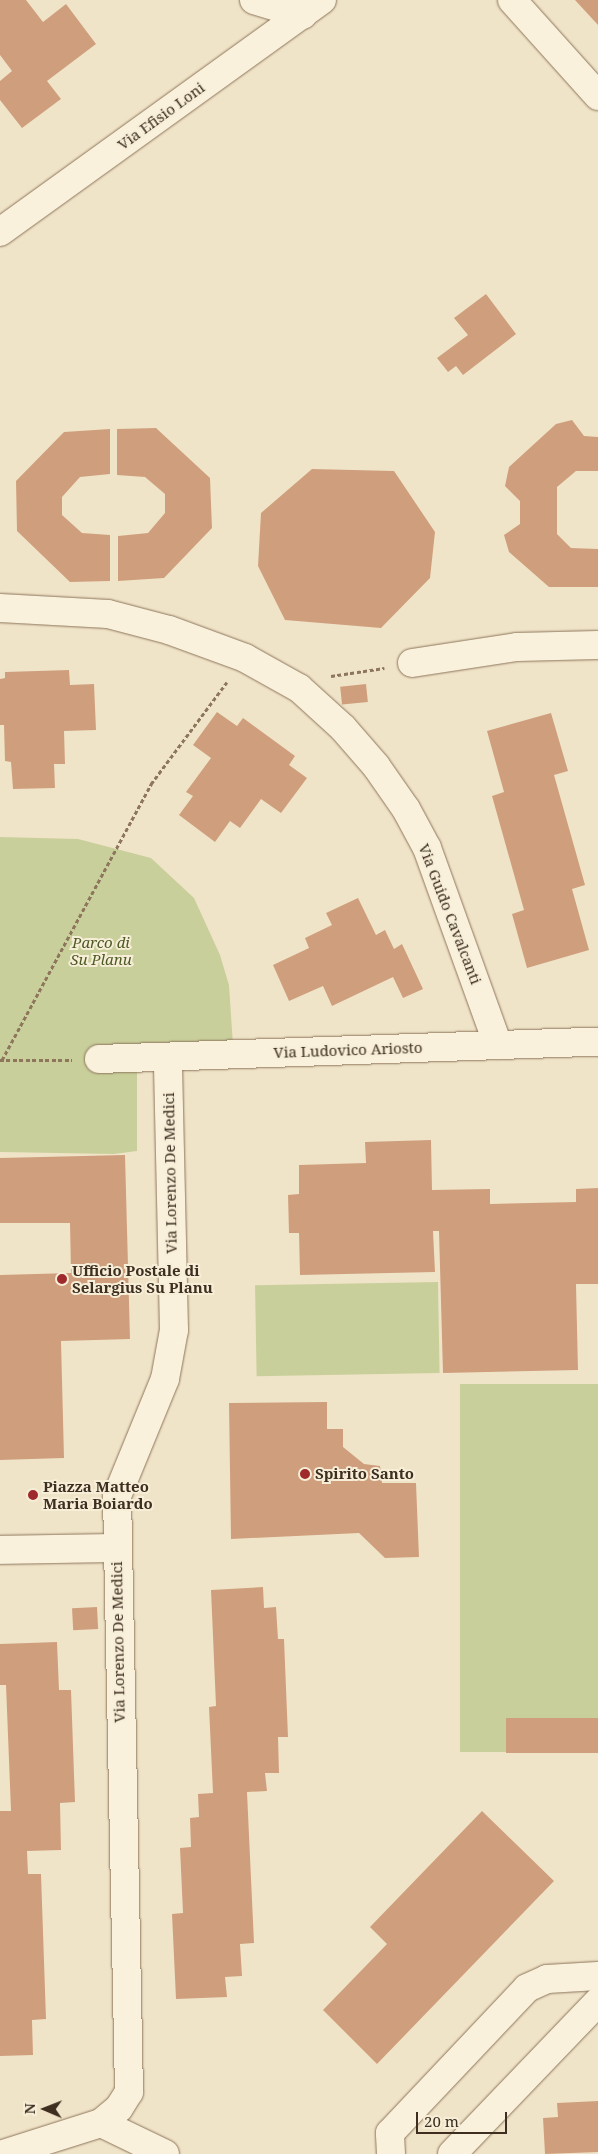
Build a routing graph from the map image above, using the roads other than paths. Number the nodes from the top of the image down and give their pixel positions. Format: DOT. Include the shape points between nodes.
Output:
graph roads {
  1 [pos="254,0"];
  2 [pos="512,0"];
  3 [pos="312,7"];
  4 [pos="598,96"];
  5 [pos="0,232"];
  6 [pos="0,608"];
  7 [pos="598,645"];
  8 [pos="412,663"];
  9 [pos="598,1042"];
  10 [pos="498,1045"];
  11 [pos="168,1058"];
  12 [pos="99,1059"];
  13 [pos="115,1548"];
  14 [pos="0,1550"];
  15 [pos="598,1976"];
  16 [pos="598,2002"];
  17 [pos="101,2123"];
  18 [pos="3,2154"];
  19 [pos="165,2154"];
  20 [pos="391,2154"];
  21 [pos="452,2154"];
  1 -- 3 [label="street"];
  2 -- 4 [label="street"];
  3 -- 5 [label="street, Via Efisio Loni"];
  6 -- 10 [label="street, Via Guido Cavalcanti" via="108,614 169,630 245,658 300,688 343,728 376,766 406,809 427,848"];
  7 -- 8 [label="street" via="517,647"];
  9 -- 10 [label="street, Via Ludovico Ariosto"];
  10 -- 11 [label="street, Via Ludovico Ariosto"];
  11 -- 12 [label="street, Via Ludovico Ariosto"];
  11 -- 13 [label="street, Via Lorenzo De Medici" via="174,1330 165,1380 117,1496"];
  13 -- 14 [label="street"];
  13 -- 17 [label="street, Via Lorenzo De Medici" via="129,2092 119,2108"];
  15 -- 20 [label="street" via="547,1979 526,1988 390,2133"];
  16 -- 21 [label="street"];
  17 -- 18 [label="street, Via Lorenzo De Medici"];
  17 -- 19 [label="street"];
}
